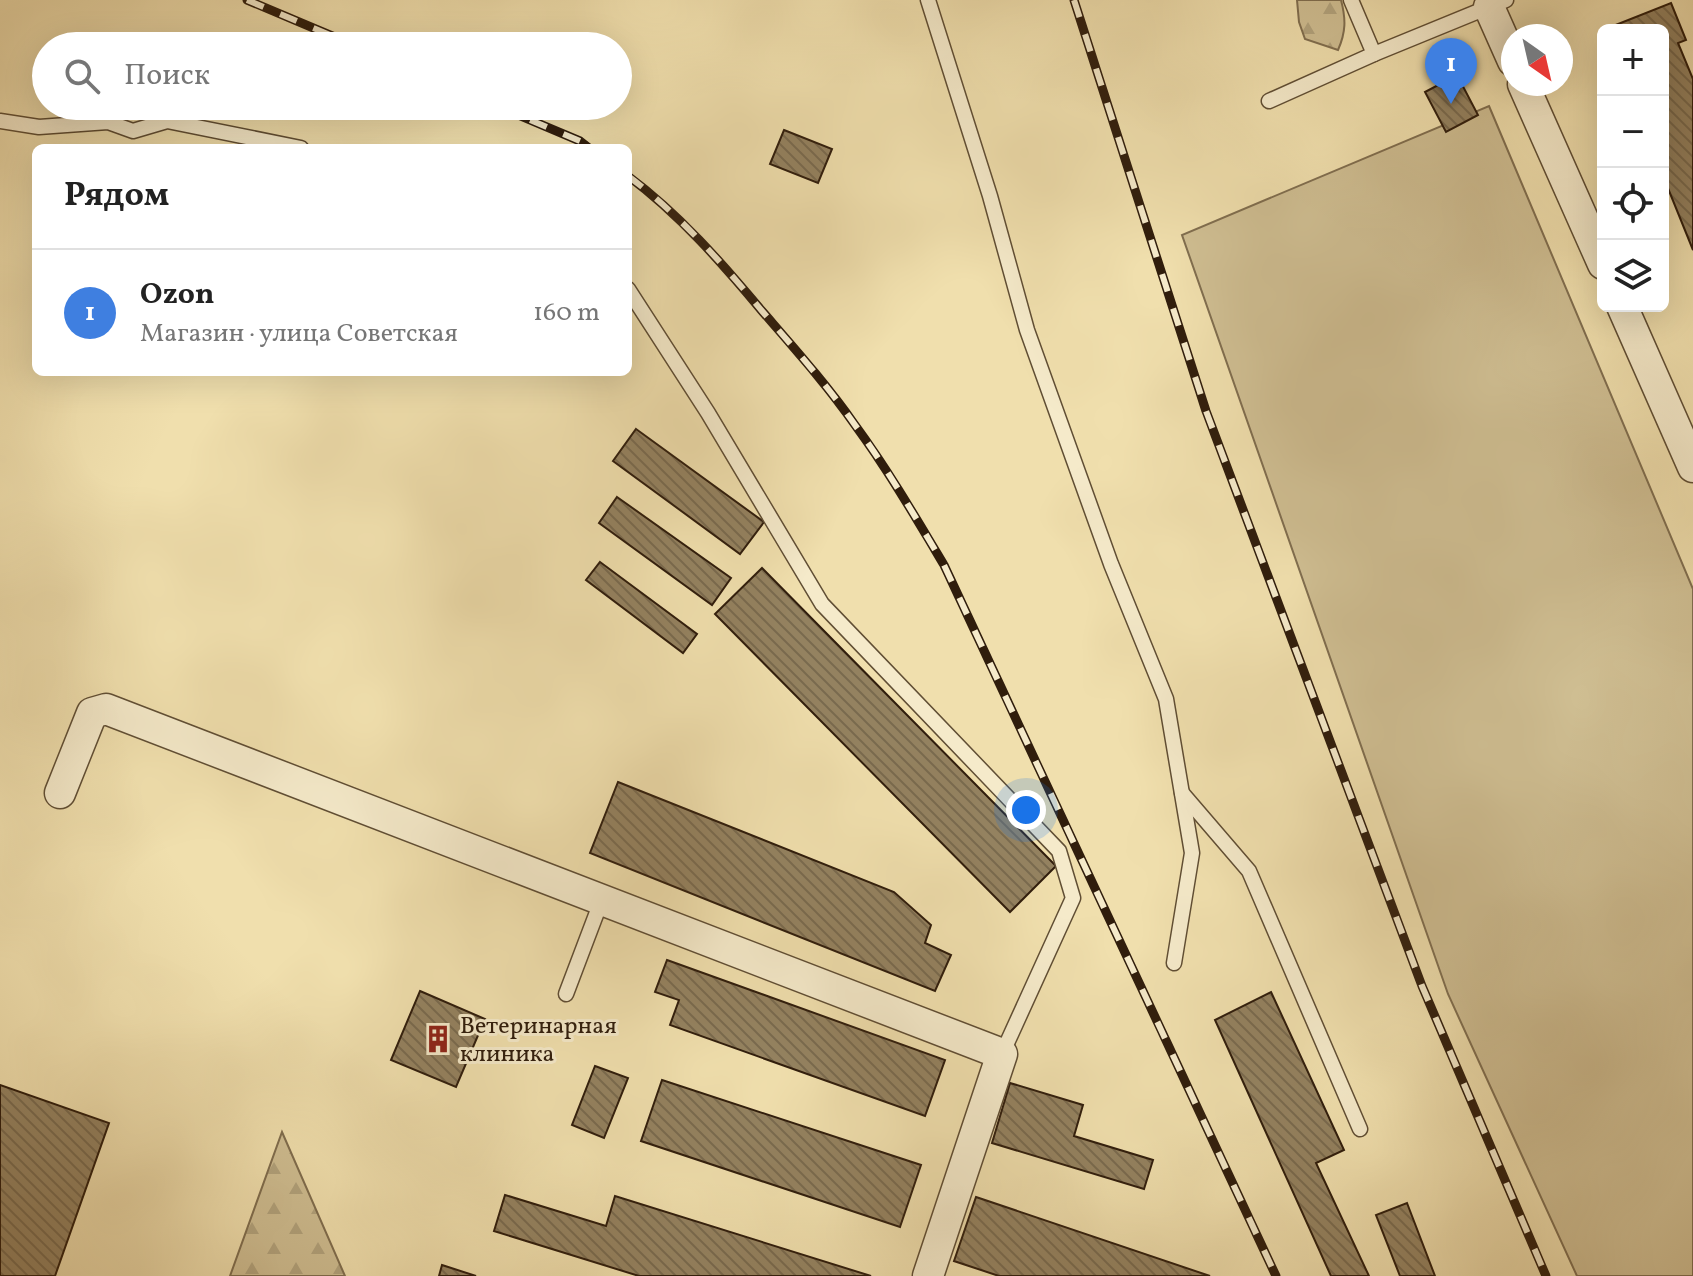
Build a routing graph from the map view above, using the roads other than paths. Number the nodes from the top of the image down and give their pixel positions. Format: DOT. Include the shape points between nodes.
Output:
graph roads {
  1 [pos="928,0"];
  2 [pos="1351,0"];
  3 [pos="1495,2"];
  4 [pos="1502,24"];
  5 [pos="1374,54"];
  6 [pos="1528,96"];
  7 [pos="1269,101"];
  8 [pos="0,121"];
  9 [pos="281,144"];
  10 [pos="1597,250"];
  11 [pos="632,295"];
  12 [pos="1625,312"];
  13 [pos="1693,467"];
  14 [pos="60,793"];
  15 [pos="1182,793"];
  16 [pos="602,899"];
  17 [pos="1174,963"];
  18 [pos="566,994"];
  19 [pos="1002,1054"];
  20 [pos="1360,1129"];
  21 [pos="928,1276"];
  1 -- 15 [label="lane" via="1027,330 1166,699"];
  2 -- 5 [label="lane"];
  3 -- 4 [label="street"];
  3 -- 5 [label="lane"];
  5 -- 7 [label="lane"];
  6 -- 10 [label="street"];
  8 -- 9 [label="lane" via="39,127 108,122 133,131 167,121"];
  11 -- 19 [label="lane" via="822,604 1059,851 1073,898"];
  12 -- 13 [label="street"];
  14 -- 16 [label="street" via="92,713 106,709"];
  15 -- 17 [label="lane" via="1192,853"];
  15 -- 20 [label="lane" via="1249,871"];
  16 -- 18 [label="lane"];
  16 -- 19 [label="street"];
  19 -- 21 [label="street"];
}
